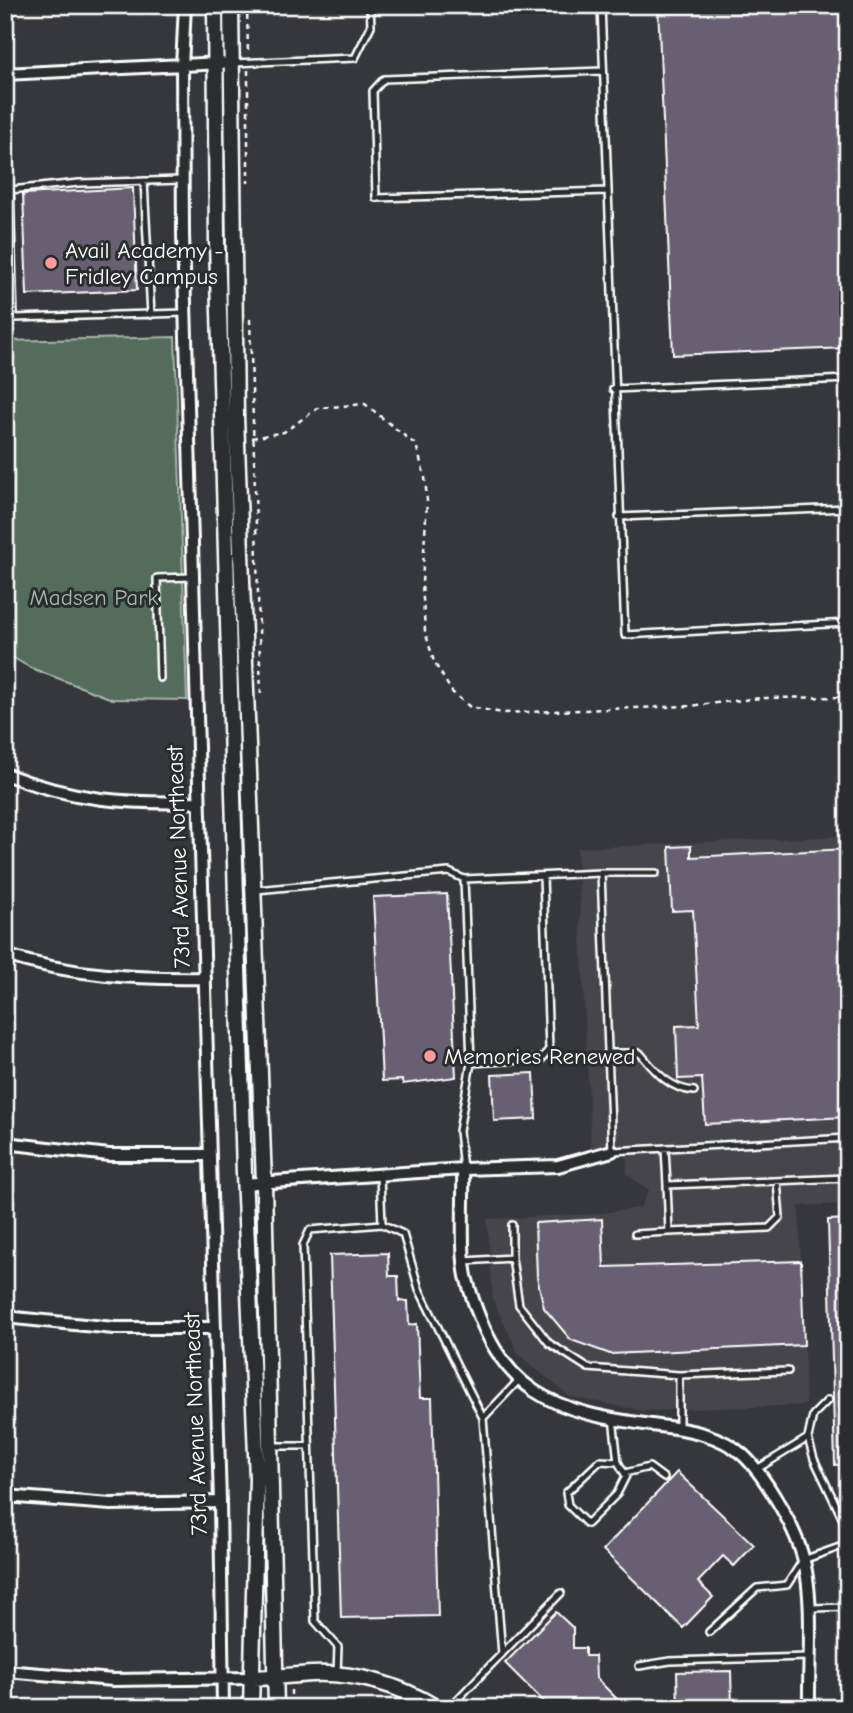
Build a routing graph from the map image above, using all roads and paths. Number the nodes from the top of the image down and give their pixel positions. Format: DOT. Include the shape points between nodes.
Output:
graph roads {
  1 [pos="185,5"];
  2 [pos="215,5"];
  3 [pos="231,5"];
  4 [pos="370,5"];
  5 [pos="601,5"];
  6 [pos="232,63"];
  7 [pos="215,64"];
  8 [pos="182,67"];
  9 [pos="603,71"];
  10 [pos="5,74"];
  11 [pos="182,180"];
  12 [pos="144,181"];
  13 [pos="607,191"];
  14 [pos="8,202"];
  15 [pos="185,313"];
  16 [pos="151,315"];
  17 [pos="848,379"];
  18 [pos="613,389"];
  19 [pos="237,439"];
  20 [pos="848,508"];
  21 [pos="619,517"];
  22 [pos="192,577"];
  23 [pos="848,623"];
  24 [pos="160,678"];
  25 [pos="848,697"];
  26 [pos="5,774"];
  27 [pos="199,802"];
  28 [pos="601,873"];
  29 [pos="656,873"];
  30 [pos="542,876"];
  31 [pos="464,879"];
  32 [pos="254,890"];
  33 [pos="5,955"];
  34 [pos="205,978"];
  35 [pos="607,1053"];
  36 [pos="471,1063"];
  37 [pos="694,1091"];
  38 [pos="848,1138"];
  39 [pos="5,1143"];
  40 [pos="665,1148"];
  41 [pos="612,1151"];
  42 [pos="210,1155"];
  43 [pos="463,1169"];
  44 [pos="380,1174"];
  45 [pos="848,1178"];
  46 [pos="777,1181"];
  47 [pos="264,1183"];
  48 [pos="244,1184"];
  49 [pos="667,1185"];
  50 [pos="382,1224"];
  51 [pos="512,1225"];
  52 [pos="670,1232"];
  53 [pos="635,1234"];
  54 [pos="512,1258"];
  55 [pos="465,1261"];
  56 [pos="5,1317"];
  57 [pos="214,1328"];
  58 [pos="788,1371"];
  59 [pos="679,1375"];
  60 [pos="519,1380"];
  61 [pos="828,1400"];
  62 [pos="483,1418"];
  63 [pos="612,1418"];
  64 [pos="679,1428"];
  65 [pos="808,1438"];
  66 [pos="263,1446"];
  67 [pos="307,1446"];
  68 [pos="618,1462"];
  69 [pos="754,1471"];
  70 [pos="625,1473"];
  71 [pos="664,1478"];
  72 [pos="5,1496"];
  73 [pos="220,1502"];
  74 [pos="848,1530"];
  75 [pos="848,1544"];
  76 [pos="803,1560"];
  77 [pos="561,1593"];
  78 [pos="848,1606"];
  79 [pos="808,1608"];
  80 [pos="709,1632"];
  81 [pos="502,1654"];
  82 [pos="808,1657"];
  83 [pos="639,1666"];
  84 [pos="5,1671"];
  85 [pos="337,1676"];
  86 [pos="223,1678"];
  87 [pos="251,1678"];
  88 [pos="275,1678"];
  89 [pos="223,1708"];
  90 [pos="251,1708"];
  91 [pos="276,1708"];
  92 [pos="437,1708"];
  93 [pos="449,1708"];
  94 [pos="809,1708"];
  1 -- 8 [label="street, 73rd Avenue Northeast"];
  2 -- 7 [label="street"];
  3 -- 6 [label="street"];
  4 -- 6 [label="lane" via="371,26 355,58"];
  5 -- 9 [label="lane"];
  6 -- 7 [label="street"];
  6 -- 19 [label="street"];
  7 -- 8 [label="street"];
  7 -- 48 [label="street"];
  8 -- 10 [label="street"];
  8 -- 11 [label="street, 73rd Avenue Northeast"];
  9 -- 13 [label="lane"];
  9 -- 13 [label="lane" via="384,79 373,91 376,198"];
  11 -- 12 [label="lane"];
  11 -- 15 [label="street, 73rd Avenue Northeast"];
  12 -- 14 [label="lane" via="22,187 10,190"];
  12 -- 16 [label="lane"];
  13 -- 18 [label="lane"];
  14 -- 16 [label="lane" via="14,318"];
  15 -- 16 [label="lane"];
  15 -- 22 [label="street, 73rd Avenue Northeast"];
  17 -- 18 [label="lane"];
  18 -- 21 [label="lane"];
  19 -- 25 [label="path" via="285,432 318,408 365,404 416,445 427,501 422,583 425,631 434,662 452,692 470,707 502,713"];
  19 -- 32 [label="street"];
  20 -- 21 [label="lane"];
  21 -- 23 [label="lane" via="625,635"];
  22 -- 24 [label="lane" via="157,578"];
  22 -- 27 [label="street, 73rd Avenue Northeast"];
  26 -- 27 [label="street" via="93,800"];
  27 -- 34 [label="street, 73rd Avenue Northeast"];
  28 -- 29 [label="lane"];
  28 -- 30 [label="lane"];
  28 -- 35 [label="lane"];
  30 -- 31 [label="lane"];
  30 -- 36 [label="lane" via="550,1049 542,1059"];
  31 -- 32 [label="lane" via="449,872"];
  31 -- 36 [label="lane"];
  32 -- 47 [label="street"];
  33 -- 34 [label="street" via="50,969 126,977"];
  34 -- 42 [label="street, 73rd Avenue Northeast"];
  35 -- 37 [label="lane" via="640,1053 662,1079"];
  35 -- 41 [label="lane"];
  36 -- 43 [label="lane" via="459,1131"];
  38 -- 40 [label="lane"];
  39 -- 42 [label="street" via="109,1155"];
  40 -- 41 [label="lane"];
  40 -- 49 [label="lane"];
  41 -- 43 [label="street" via="558,1167"];
  42 -- 57 [label="street, 73rd Avenue Northeast"];
  43 -- 44 [label="street"];
  43 -- 55 [label="street"];
  44 -- 47 [label="street"];
  44 -- 50 [label="lane"];
  45 -- 46 [label="lane"];
  46 -- 49 [label="lane"];
  46 -- 52 [label="lane" via="780,1217 769,1228"];
  47 -- 48 [label="street"];
  47 -- 66 [label="street"];
  48 -- 66 [label="street"];
  49 -- 52 [label="lane"];
  50 -- 62 [label="lane" via="404,1234 419,1289"];
  50 -- 67 [label="lane" via="310,1230 303,1245"];
  51 -- 54 [label="lane"];
  52 -- 53 [label="lane"];
  54 -- 55 [label="lane"];
  54 -- 59 [label="lane" via="519,1305 549,1343 588,1367"];
  55 -- 60 [label="street" via="466,1277 491,1346"];
  56 -- 57 [label="street" via="114,1328"];
  57 -- 73 [label="street, 73rd Avenue Northeast"];
  58 -- 59 [label="lane"];
  59 -- 64 [label="lane"];
  60 -- 62 [label="lane"];
  60 -- 63 [label="street" via="574,1411"];
  61 -- 65 [label="lane" via="813,1415"];
  62 -- 81 [label="lane"];
  63 -- 64 [label="street"];
  63 -- 68 [label="lane"];
  64 -- 69 [label="street" via="696,1430 743,1455"];
  65 -- 69 [label="lane"];
  65 -- 74 [label="lane"];
  66 -- 67 [label="lane"];
  66 -- 87 [label="street"];
  66 -- 88 [label="street"];
  67 -- 85 [label="lane" via="314,1621 338,1647"];
  68 -- 70 [label="lane"];
  68 -- 70 [label="lane" via="600,1461 566,1493 568,1505 587,1524 617,1494"];
  69 -- 76 [label="street" via="784,1511"];
  70 -- 71 [label="lane" via="649,1467"];
  72 -- 73 [label="street" via="111,1504"];
  73 -- 86 [label="street, 73rd Avenue Northeast"];
  75 -- 76 [label="lane"];
  76 -- 79 [label="street"];
  76 -- 80 [label="lane" via="787,1585 757,1588"];
  77 -- 81 [label="lane"];
  78 -- 79 [label="lane"];
  79 -- 82 [label="street"];
  81 -- 93 [label="lane"];
  82 -- 83 [label="lane"];
  82 -- 94 [label="street"];
  84 -- 86 [label="street" via="113,1680"];
  85 -- 88 [label="street"];
  85 -- 92 [label="street" via="411,1692"];
  86 -- 87 [label="street"];
  86 -- 89 [label="street, 73rd Avenue Northeast"];
  87 -- 88 [label="street"];
  87 -- 90 [label="street"];
  88 -- 91 [label="street"];
}
